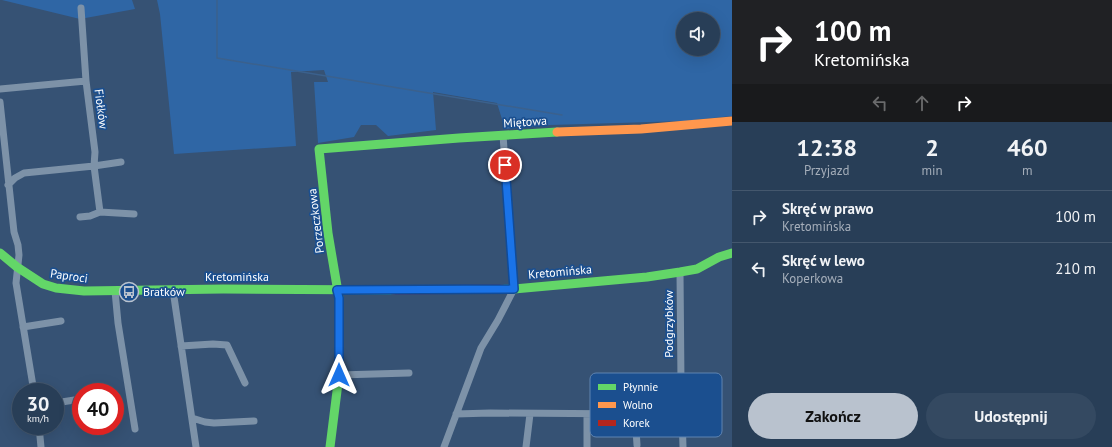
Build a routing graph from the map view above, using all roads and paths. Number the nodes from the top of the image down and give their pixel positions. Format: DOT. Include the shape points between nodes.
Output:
graph roads {
  1 [pos="81,8"];
  2 [pos="86,81"];
  3 [pos="0,89"];
  4 [pos="0,102"];
  5 [pos="732,121"];
  6 [pos="503,135"];
  7 [pos="320,149"];
  8 [pos="121,162"];
  9 [pos="94,166"];
  10 [pos="8,184"];
  11 [pos="100,212"];
  12 [pos="134,214"];
  13 [pos="80,217"];
  14 [pos="0,252"];
  15 [pos="732,252"];
  16 [pos="17,267"];
  17 [pos="680,272"];
  18 [pos="514,289"];
  19 [pos="146,290"];
  20 [pos="173,290"];
  21 [pos="337,290"];
  22 [pos="115,291"];
  23 [pos="61,321"];
  24 [pos="23,327"];
  25 [pos="181,346"];
  26 [pos="409,373"];
  27 [pos="681,373"];
  28 [pos="339,375"];
  29 [pos="32,383"];
  30 [pos="245,383"];
  31 [pos="456,414"];
  32 [pos="530,414"];
  33 [pos="587,414"];
  34 [pos="192,418"];
  35 [pos="254,421"];
  36 [pos="135,428"];
  37 [pos="40,435"];
  38 [pos="636,437"];
  39 [pos="683,437"];
  40 [pos="636,445"];
  41 [pos="41,447"];
  42 [pos="196,447"];
  43 [pos="330,447"];
  44 [pos="444,447"];
  45 [pos="526,447"];
  46 [pos="586,447"];
  47 [pos="683,447"];
  1 -- 2 [label="street, Fiołków"];
  2 -- 3 [label="street"];
  2 -- 9 [label="street, Fiołków" via="95,152"];
  4 -- 10 [label="street"];
  5 -- 6 [label="street, Miętowa" via="640,129"];
  6 -- 7 [label="street, Miętowa"];
  6 -- 18 [label="street"];
  7 -- 21 [label="street, Porzeczkowa"];
  8 -- 9 [label="street"];
  9 -- 10 [label="street" via="24,173"];
  9 -- 11 [label="street, Fiołków"];
  10 -- 16 [label="street" via="18,245"];
  11 -- 12 [label="street"];
  11 -- 13 [label="street"];
  14 -- 16 [label="street, Paproci"];
  15 -- 17 [label="street, Kretomińska" via="697,269"];
  16 -- 22 [label="street, Paproci" via="43,284 56,288"];
  16 -- 24 [label="street" via="16,283"];
  17 -- 18 [label="street, Kretomińska"];
  17 -- 27 [label="street, Podgrzybków"];
  18 -- 21 [label="street, Kretomińska"];
  18 -- 31 [label="street" via="481,348"];
  19 -- 20 [label="street, Kretomińska"];
  19 -- 22 [label="street, Paproci"];
  20 -- 21 [label="street, Kretomińska"];
  20 -- 25 [label="street"];
  21 -- 28 [label="street, Porzeczkowa"];
  22 -- 36 [label="street"];
  23 -- 24 [label="street"];
  24 -- 29 [label="street"];
  25 -- 30 [label="street" via="227,345"];
  25 -- 34 [label="street"];
  26 -- 28 [label="street"];
  28 -- 43 [label="street, Porzeczkowa"];
  31 -- 32 [label="street"];
  31 -- 44 [label="street"];
  32 -- 33 [label="street"];
  32 -- 45 [label="street"];
  33 -- 46 [label="street"];
  34 -- 35 [label="street" via="214,423"];
  34 -- 42 [label="street"];
  37 -- 41 [label="street"];
  38 -- 40 [label="street"];
  39 -- 47 [label="street, Podgrzybków"];
}
